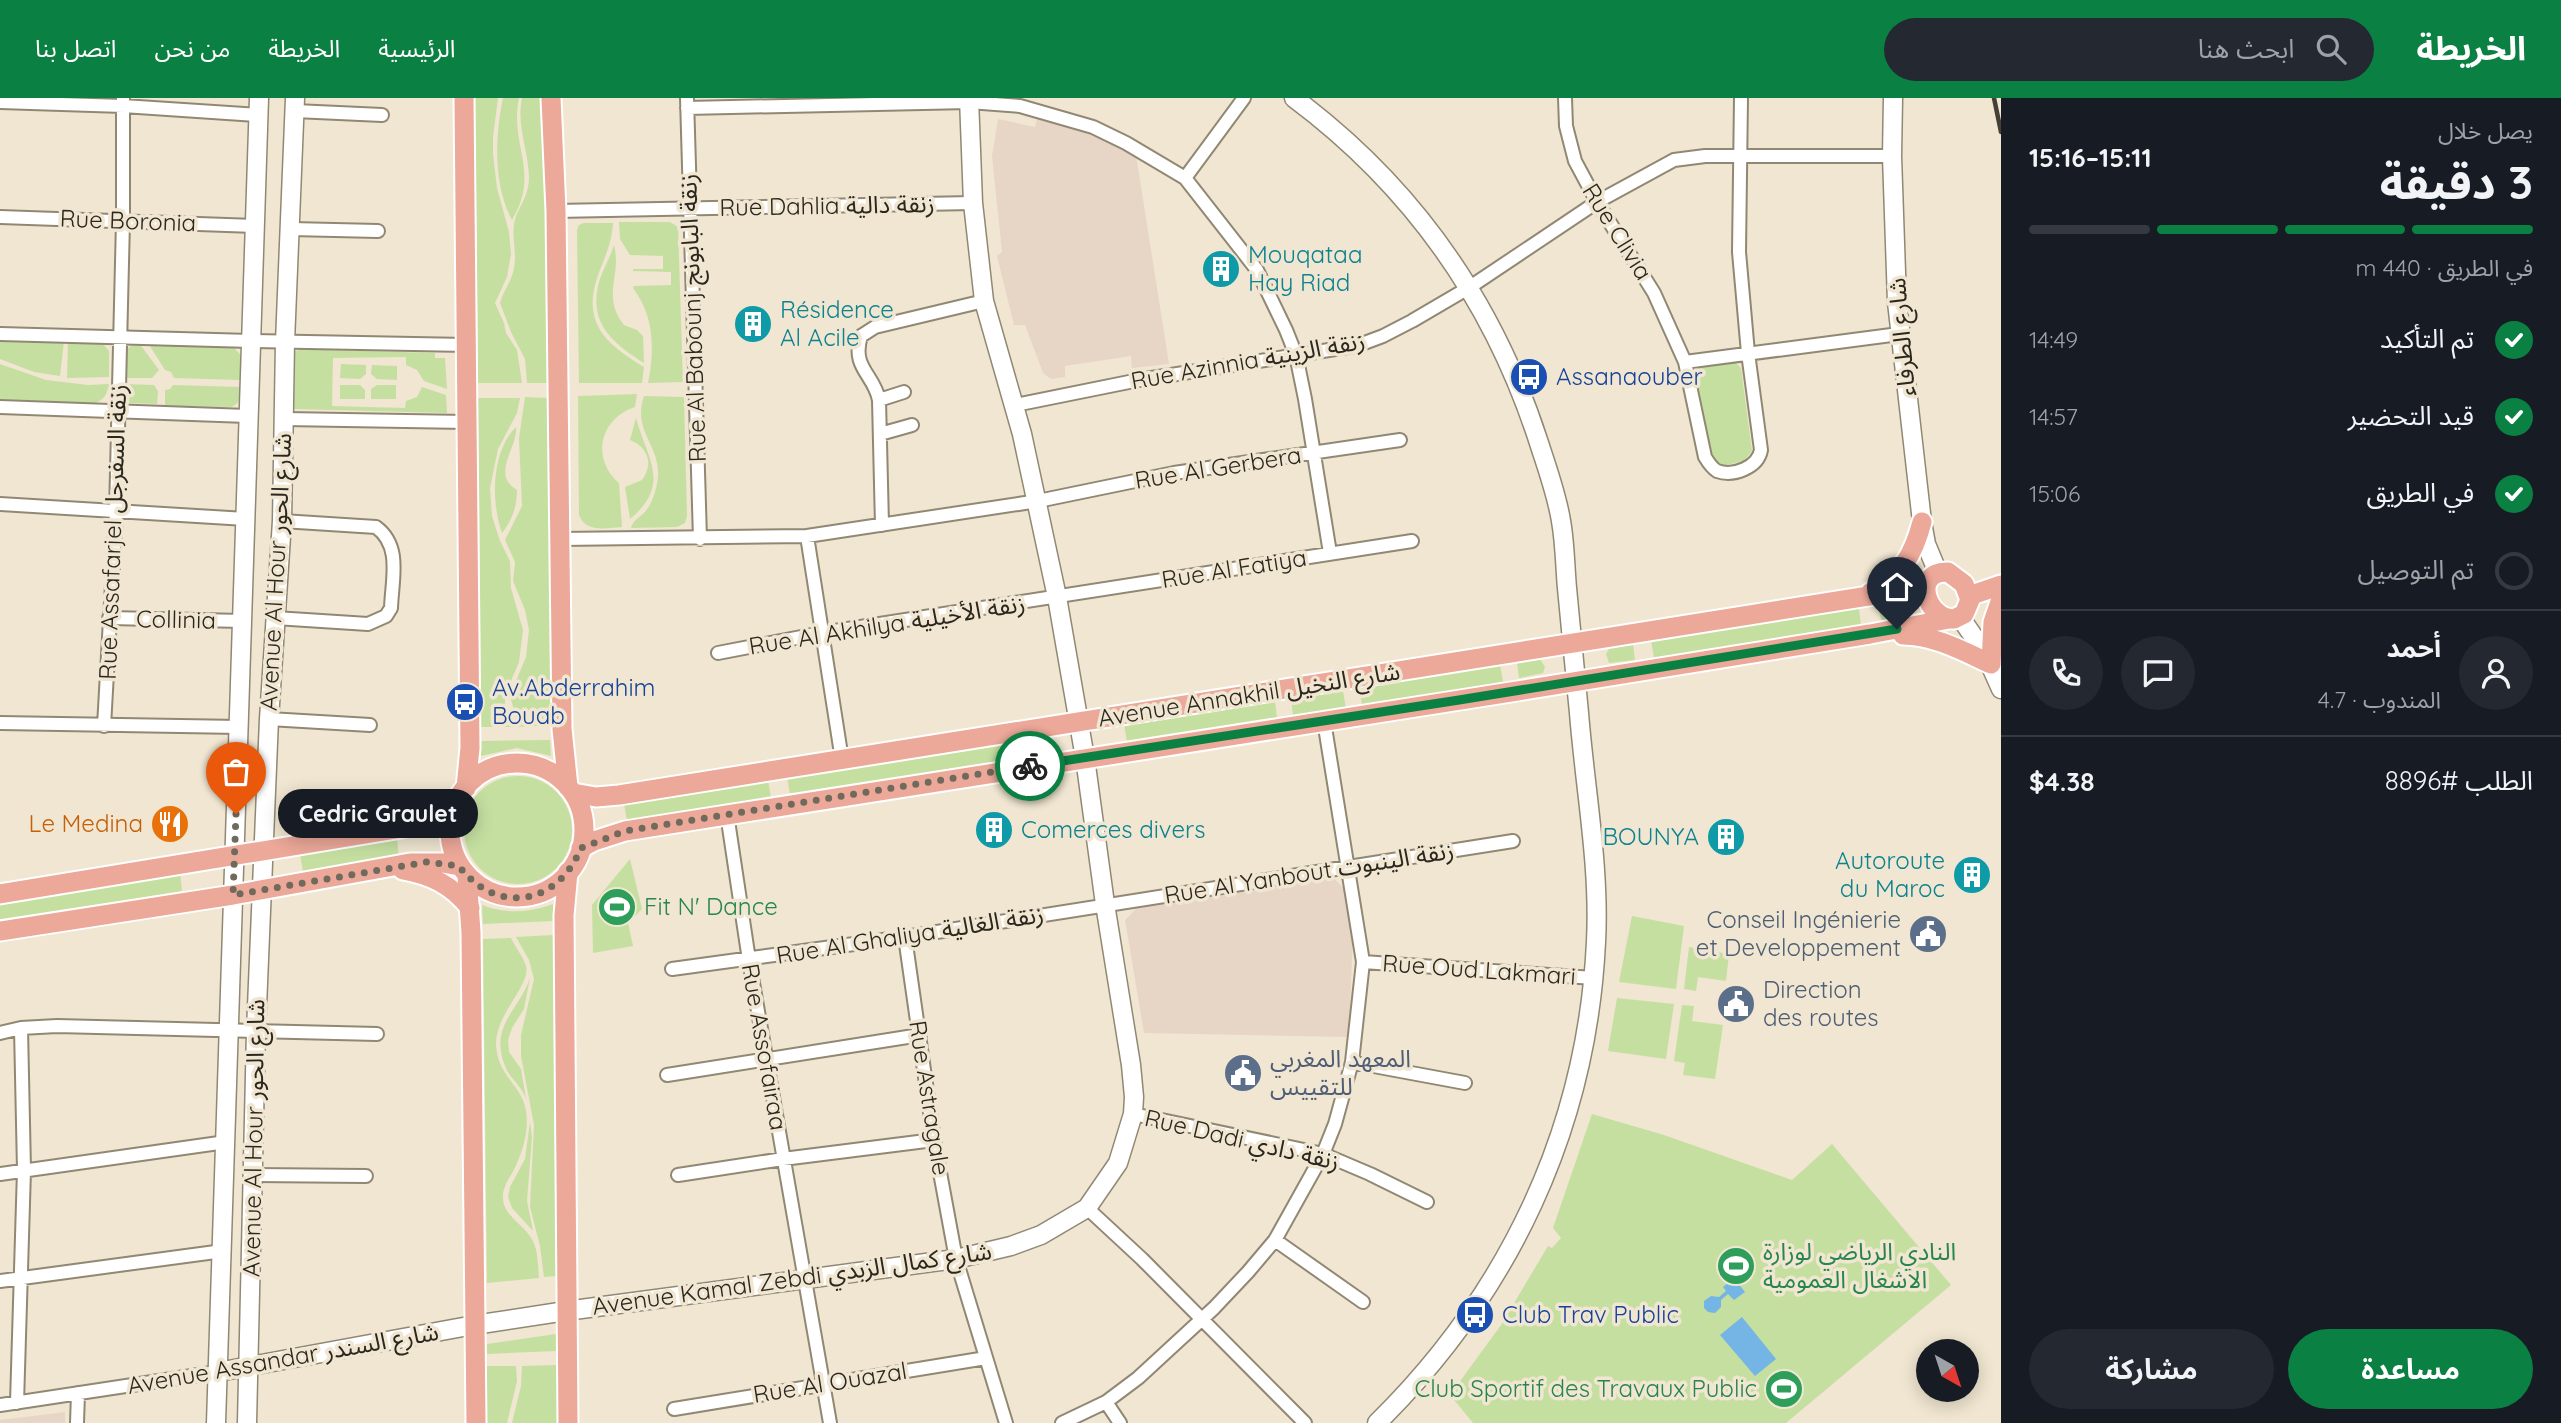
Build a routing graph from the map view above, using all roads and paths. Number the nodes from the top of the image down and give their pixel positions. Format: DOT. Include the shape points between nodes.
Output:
graph roads {
  1 [pos="464,98"];
  2 [pos="551,98"];
  3 [pos="1244,98"];
  4 [pos="1294,98"];
  5 [pos="1565,98"];
  6 [pos="1741,98"];
  7 [pos="1893,98"];
  8 [pos="969,100"];
  9 [pos="848,101"];
  10 [pos="0,102"];
  11 [pos="123,102"];
  12 [pos="687,103"];
  13 [pos="295,104"];
  14 [pos="259,107"];
  15 [pos="382,115"];
  16 [pos="1741,156"];
  17 [pos="1892,156"];
  18 [pos="1185,177"];
  19 [pos="1597,202"];
  20 [pos="973,203"];
  21 [pos="689,208"];
  22 [pos="556,211"];
  23 [pos="0,217"];
  24 [pos="123,221"];
  25 [pos="255,226"];
  26 [pos="291,229"];
  27 [pos="379,231"];
  28 [pos="1470,287"];
  29 [pos="984,301"];
  30 [pos="0,334"];
  31 [pos="1899,334"];
  32 [pos="120,338"];
  33 [pos="251,341"];
  34 [pos="285,342"];
  35 [pos="467,345"];
  36 [pos="1748,352"];
  37 [pos="1296,355"];
  38 [pos="1685,362"];
  39 [pos="904,392"];
  40 [pos="879,400"];
  41 [pos="1015,405"];
  42 [pos="0,407"];
  43 [pos="118,412"];
  44 [pos="247,416"];
  45 [pos="284,419"];
  46 [pos="467,422"];
  47 [pos="912,425"];
  48 [pos="880,434"];
  49 [pos="1400,440"];
  50 [pos="1315,452"];
  51 [pos="1038,501"];
  52 [pos="0,504"];
  53 [pos="116,513"];
  54 [pos="246,519"];
  55 [pos="282,522"];
  56 [pos="1922,522"];
  57 [pos="882,525"];
  58 [pos="807,536"];
  59 [pos="560,539"];
  60 [pos="700,539"];
  61 [pos="1412,541"];
  62 [pos="1331,553"];
  63 [pos="1932,580"];
  64 [pos="2001,585"];
  65 [pos="1863,596"];
  66 [pos="1969,596"];
  67 [pos="1057,597"];
  68 [pos="2001,599"];
  69 [pos="109,618"];
  70 [pos="275,618"];
  71 [pos="1954,618"];
  72 [pos="243,621"];
  73 [pos="822,633"];
  74 [pos="1870,634"];
  75 [pos="1572,642"];
  76 [pos="718,653"];
  77 [pos="1991,664"];
  78 [pos="1576,681"];
  79 [pos="2001,689"];
  80 [pos="269,719"];
  81 [pos="1324,721"];
  82 [pos="1079,722"];
  83 [pos="0,723"];
  84 [pos="370,725"];
  85 [pos="104,726"];
  86 [pos="240,727"];
  87 [pos="1085,758"];
  88 [pos="842,760"];
  89 [pos="466,788"];
  90 [pos="571,790"];
  91 [pos="453,809"];
  92 [pos="727,814"];
  93 [pos="1513,841"];
  94 [pos="581,848"];
  95 [pos="264,850"];
  96 [pos="234,855"];
  97 [pos="388,867"];
  98 [pos="1347,868"];
  99 [pos="463,871"];
  100 [pos="568,872"];
  101 [pos="262,890"];
  102 [pos="0,894"];
  103 [pos="233,895"];
  104 [pos="1105,904"];
  105 [pos="470,908"];
  106 [pos="0,931"];
  107 [pos="905,937"];
  108 [pos="749,960"];
  109 [pos="1363,962"];
  110 [pos="673,969"];
  111 [pos="1594,978"];
  112 [pos="21,1028"];
  113 [pos="227,1030"];
  114 [pos="256,1031"];
  115 [pos="0,1033"];
  116 [pos="376,1034"];
  117 [pos="920,1035"];
  118 [pos="766,1059"];
  119 [pos="1352,1062"];
  120 [pos="667,1075"];
  121 [pos="1465,1083"];
  122 [pos="1133,1114"];
  123 [pos="934,1140"];
  124 [pos="226,1142"];
  125 [pos="1323,1154"];
  126 [pos="783,1159"];
  127 [pos="23,1170"];
  128 [pos="0,1174"];
  129 [pos="253,1175"];
  130 [pos="678,1175"];
  131 [pos="366,1176"];
  132 [pos="1427,1202"];
  133 [pos="1087,1208"];
  134 [pos="1275,1240"];
  135 [pos="223,1251"];
  136 [pos="956,1259"];
  137 [pos="21,1277"];
  138 [pos="805,1279"];
  139 [pos="0,1281"];
  140 [pos="1363,1302"];
  141 [pos="566,1311"];
  142 [pos="1203,1319"];
  143 [pos="474,1325"];
  144 [pos="986,1359"];
  145 [pos="250,1367"];
  146 [pos="218,1372"];
  147 [pos="821,1384"];
  148 [pos="78,1394"];
  149 [pos="1106,1402"];
  150 [pos="17,1403"];
  151 [pos="0,1405"];
  152 [pos="674,1409"];
  153 [pos="77,1423"];
  154 [pos="216,1423"];
  155 [pos="247,1423"];
  156 [pos="476,1423"];
  157 [pos="568,1423"];
  158 [pos="830,1423"];
  159 [pos="1006,1423"];
  160 [pos="1062,1423"];
  161 [pos="1120,1423"];
  162 [pos="1305,1423"];
  163 [pos="1377,1423"];
  1 -- 35 [label="main road"];
  2 -- 22 [label="main road"];
  3 -- 18 [label="street"];
  4 -- 28 [label="street" via="1387,182"];
  5 -- 19 [label="street, Rue Clivia" via="1570,147"];
  6 -- 16 [label="street, Rue Clivia"];
  7 -- 17 [label="street, شارع الطرفاء"];
  8 -- 9 [label="street"];
  8 -- 18 [label="street" via="1020,106 1093,127"];
  8 -- 20 [label="street, Avenue Kamal Zebdi شارع كمال الزبدي"];
  9 -- 12 [label="street"];
  10 -- 11 [label="street"];
  11 -- 14 [label="street"];
  11 -- 24 [label="street, Rue Assafarjel زنقة السفرجل"];
  12 -- 21 [label="street, Rue Al Babounj زنقة البابونج"];
  13 -- 15 [label="street"];
  13 -- 26 [label="street, Avenue Al Hour شارع الحور"];
  14 -- 25 [label="street, Avenue Al Hour شارع الحور"];
  16 -- 17 [label="street, Rue Azinnia زنقة الزينية"];
  16 -- 19 [label="street, Rue Azinnia زنقة الزينية" via="1674,160"];
  16 -- 36 [label="street, Rue Clivia" via="1739,252"];
  17 -- 31 [label="street, شارع الطرفاء"];
  18 -- 37 [label="street" via="1257,270"];
  19 -- 28 [label="street, Rue Azinnia زنقة الزينية"];
  19 -- 38 [label="street, Rue Clivia" via="1654,293"];
  20 -- 21 [label="street, Rue Dahlia زنقة دالية"];
  20 -- 29 [label="street, Avenue Kamal Zebdi شارع كمال الزبدي"];
  21 -- 22 [label="street, Rue Dahlia زنقة دالية"];
  21 -- 60 [label="street, Rue Al Babounj زنقة البابونج"];
  22 -- 59 [label="main road"];
  23 -- 24 [label="street, Rue Boronia"];
  24 -- 25 [label="street, Rue Boronia"];
  24 -- 32 [label="street, Rue Assafarjel زنقة السفرجل"];
  25 -- 33 [label="street, Avenue Al Hour شارع الحور"];
  26 -- 27 [label="street"];
  26 -- 34 [label="street, Avenue Al Hour شارع الحور"];
  28 -- 37 [label="street, Rue Azinnia زنقة الزينية" via="1359,345"];
  28 -- 75 [label="street" via="1531,417 1553,488 1561,520"];
  29 -- 40 [label="street" via="866,331 858,356"];
  29 -- 41 [label="street, Avenue Kamal Zebdi شارع كمال الزبدي"];
  30 -- 32 [label="street"];
  31 -- 36 [label="street"];
  31 -- 56 [label="street, شارع الطرفاء"];
  32 -- 33 [label="street"];
  32 -- 43 [label="street, Rue Assafarjel زنقة السفرجل"];
  33 -- 34 [label="street"];
  33 -- 44 [label="street, Avenue Al Hour شارع الحور"];
  34 -- 35 [label="street"];
  34 -- 45 [label="street, Avenue Al Hour شارع الحور"];
  35 -- 46 [label="main road"];
  36 -- 38 [label="street"];
  36 -- 38 [label="street, Rue Clivia" via="1761,450 1752,464 1730,472 1718,471 1705,457"];
  37 -- 41 [label="street, Rue Azinnia زنقة الزينية"];
  37 -- 50 [label="street"];
  39 -- 40 [label="street"];
  40 -- 48 [label="street"];
  41 -- 51 [label="street, Avenue Kamal Zebdi شارع كمال الزبدي"];
  42 -- 43 [label="street"];
  43 -- 44 [label="street"];
  43 -- 53 [label="street, Rue Assafarjel زنقة السفرجل"];
  44 -- 54 [label="street, Avenue Al Hour شارع الحور"];
  45 -- 46 [label="street"];
  45 -- 55 [label="street, Avenue Al Hour شارع الحور"];
  46 -- 89 [label="main road" via="470,748"];
  47 -- 48 [label="street"];
  48 -- 57 [label="street"];
  49 -- 50 [label="street, Rue Al Gerbera"];
  50 -- 51 [label="street, Rue Al Gerbera"];
  50 -- 62 [label="street"];
  51 -- 57 [label="street, Rue Al Gerbera"];
  51 -- 67 [label="street, Avenue Kamal Zebdi شارع كمال الزبدي"];
  52 -- 53 [label="street"];
  53 -- 54 [label="street"];
  53 -- 69 [label="street, Rue Assafarjel زنقة السفرجل"];
  54 -- 72 [label="street, Avenue Al Hour شارع الحور"];
  55 -- 70 [label="street, Avenue Al Hour شارع الحور"];
  55 -- 70 [label="street" via="376,527 385,533 394,549 391,608 386,616 368,624"];
  56 -- 63 [label="street, شارع الطرفاء"];
  56 -- 65 [label="main road" via="1914,549 1899,572"];
  57 -- 58 [label="street, Rue Al Gerbera"];
  58 -- 60 [label="street, Rue Al Gerbera"];
  58 -- 73 [label="street"];
  59 -- 60 [label="street, Rue Al Gerbera"];
  59 -- 90 [label="main road" via="562,729"];
  61 -- 62 [label="street, Rue Al Fatiya"];
  62 -- 67 [label="street, Rue Al Fatiya"];
  63 -- 65 [label="main road, Avenue Annakhil شارع النخيل"];
  63 -- 66 [label="main road" via="1948,572 1964,584"];
  63 -- 71 [label="main road" via="1926,597 1943,618"];
  64 -- 66 [label="main road"];
  65 -- 75 [label="main road, Avenue Annakhil شارع النخيل"];
  66 -- 71 [label="main road" via="1968,609"];
  67 -- 73 [label="street, Rue Al Akhilya زنقة الأخيلية"];
  67 -- 82 [label="street, Avenue Kamal Zebdi شارع كمال الزبدي"];
  68 -- 77 [label="main road" via="1993,622"];
  69 -- 72 [label="street, Collinia"];
  69 -- 85 [label="street, Rue Assafarjel زنقة السفرجل"];
  70 -- 80 [label="street, Avenue Al Hour شارع الحور"];
  71 -- 74 [label="main road, Avenue Annakhil شارع النخيل"];
  71 -- 77 [label="street"];
  72 -- 86 [label="street, Avenue Al Hour شارع الحور"];
  73 -- 76 [label="street, Rue Al Akhilya زنقة الأخيلية"];
  73 -- 88 [label="street"];
  74 -- 77 [label="main road" via="1919,635"];
  74 -- 78 [label="main road, Avenue Annakhil شارع النخيل"];
  75 -- 78 [label="street"];
  75 -- 82 [label="main road, Avenue Annakhil شارع النخيل"];
  77 -- 79 [label="street"];
  78 -- 81 [label="main road, Avenue Annakhil شارع النخيل"];
  78 -- 111 [label="street" via="1595,868"];
  80 -- 84 [label="street"];
  80 -- 95 [label="street, Avenue Al Hour شارع الحور"];
  81 -- 87 [label="main road, Avenue Annakhil شارع النخيل"];
  81 -- 98 [label="street"];
  82 -- 87 [label="street, Avenue Kamal Zebdi شارع كمال الزبدي"];
  82 -- 88 [label="main road, Avenue Annakhil شارع النخيل"];
  83 -- 85 [label="street"];
  85 -- 86 [label="street"];
  86 -- 96 [label="street, Avenue Al Hour شارع الحور"];
  87 -- 92 [label="main road, Avenue Annakhil شارع النخيل"];
  87 -- 104 [label="street, Avenue Kamal Zebdi شارع كمال الزبدي"];
  88 -- 90 [label="main road, Avenue Annakhil شارع النخيل" via="619,795 596,797"];
  89 -- 90 [label="main road" via="497,766 517,762 554,774"];
  89 -- 91 [label="main road"];
  90 -- 94 [label="main road" via="581,811"];
  91 -- 95 [label="main road" via="402,828"];
  91 -- 99 [label="main road" via="450,838"];
  92 -- 94 [label="main road, Avenue Annakhil شارع النخيل" via="625,831"];
  92 -- 108 [label="street, Rue Assofairaa"];
  93 -- 98 [label="street, Rue Al Yanbout زنقة الينبوت"];
  94 -- 100 [label="main road"];
  95 -- 96 [label="main road"];
  95 -- 101 [label="street, Avenue Al Hour شارع الحور"];
  96 -- 102 [label="main road"];
  96 -- 103 [label="street, Avenue Al Hour شارع الحور"];
  97 -- 99 [label="main road" via="427,862"];
  97 -- 101 [label="main road"];
  97 -- 105 [label="main road" via="435,879"];
  98 -- 104 [label="street, Rue Al Yanbout زنقة الينبوت"];
  98 -- 109 [label="street"];
  99 -- 100 [label="main road" via="490,893 518,898 546,891"];
  99 -- 105 [label="main road"];
  100 -- 141 [label="main road" via="564,915"];
  101 -- 103 [label="main road"];
  101 -- 114 [label="street, Avenue Al Hour شارع الحور"];
  103 -- 106 [label="main road"];
  103 -- 113 [label="street, Avenue Al Hour شارع الحور"];
  104 -- 107 [label="street, Rue Al Ghaliya زنقة الغالية"];
  104 -- 122 [label="street, Avenue Kamal Zebdi شارع كمال الزبدي" via="1131,1065"];
  105 -- 143 [label="main road"];
  107 -- 108 [label="street, Rue Al Ghaliya زنقة الغالية"];
  107 -- 117 [label="street, Rue Astragale"];
  108 -- 110 [label="street, Rue Al Ghaliya زنقة الغالية"];
  108 -- 118 [label="street, Rue Assofairaa"];
  109 -- 111 [label="street, Rue Oud Lakmari"];
  109 -- 119 [label="street"];
  111 -- 163 [label="street" via="1571,1105 1527,1216 1473,1311"];
  112 -- 113 [label="street"];
  112 -- 115 [label="street"];
  112 -- 127 [label="street"];
  113 -- 114 [label="street"];
  113 -- 124 [label="street, Avenue Al Hour شارع الحور"];
  114 -- 116 [label="street"];
  114 -- 129 [label="street, Avenue Al Hour شارع الحور"];
  117 -- 118 [label="street"];
  117 -- 123 [label="street, Rue Astragale"];
  118 -- 120 [label="street"];
  118 -- 126 [label="street, Rue Assofairaa"];
  119 -- 121 [label="street"];
  119 -- 125 [label="street"];
  122 -- 125 [label="street, Rue Dadi زنقة دادي"];
  122 -- 133 [label="street, Avenue Kamal Zebdi شارع كمال الزبدي" via="1118,1163"];
  123 -- 126 [label="street"];
  123 -- 136 [label="street, Rue Astragale"];
  124 -- 127 [label="street"];
  124 -- 135 [label="street, Avenue Al Hour شارع الحور"];
  125 -- 132 [label="street, Rue Dadi زنقة دادي"];
  125 -- 134 [label="street"];
  126 -- 130 [label="street"];
  126 -- 138 [label="street, Rue Assofairaa"];
  127 -- 128 [label="street"];
  127 -- 137 [label="street"];
  129 -- 131 [label="street"];
  129 -- 145 [label="street, Avenue Al Hour شارع الحور"];
  133 -- 136 [label="street, Avenue Kamal Zebdi شارع كمال الزبدي" via="1041,1235"];
  133 -- 142 [label="street"];
  134 -- 140 [label="street"];
  134 -- 142 [label="street"];
  135 -- 137 [label="street"];
  135 -- 146 [label="street, Avenue Al Hour شارع الحور"];
  136 -- 138 [label="street, Avenue Kamal Zebdi شارع كمال الزبدي"];
  136 -- 144 [label="street, Rue Astragale"];
  137 -- 139 [label="street"];
  137 -- 150 [label="street"];
  138 -- 141 [label="street, Avenue Kamal Zebdi شارع كمال الزبدي"];
  138 -- 147 [label="street, Rue Assofairaa"];
  141 -- 143 [label="street, Avenue Assandar شارع السندر"];
  141 -- 157 [label="main road"];
  142 -- 149 [label="street"];
  142 -- 162 [label="street"];
  143 -- 145 [label="street, Avenue Assandar شارع السندر"];
  143 -- 156 [label="main road"];
  144 -- 147 [label="street, Rue Al Ouazal"];
  144 -- 159 [label="street, Rue Astragale"];
  145 -- 146 [label="street, Avenue Assandar شارع السندر"];
  145 -- 155 [label="street, Avenue Al Hour شارع الحور"];
  146 -- 148 [label="street, Avenue Assandar شارع السندر"];
  146 -- 154 [label="street, Avenue Al Hour شارع الحور"];
  147 -- 152 [label="street, Rue Al Ouazal"];
  147 -- 158 [label="street, Rue Assofairaa"];
  148 -- 150 [label="street, Avenue Assandar شارع السندر"];
  148 -- 153 [label="street"];
  149 -- 160 [label="street"];
  149 -- 161 [label="street"];
  150 -- 151 [label="street, Avenue Assandar شارع السندر"];
}
